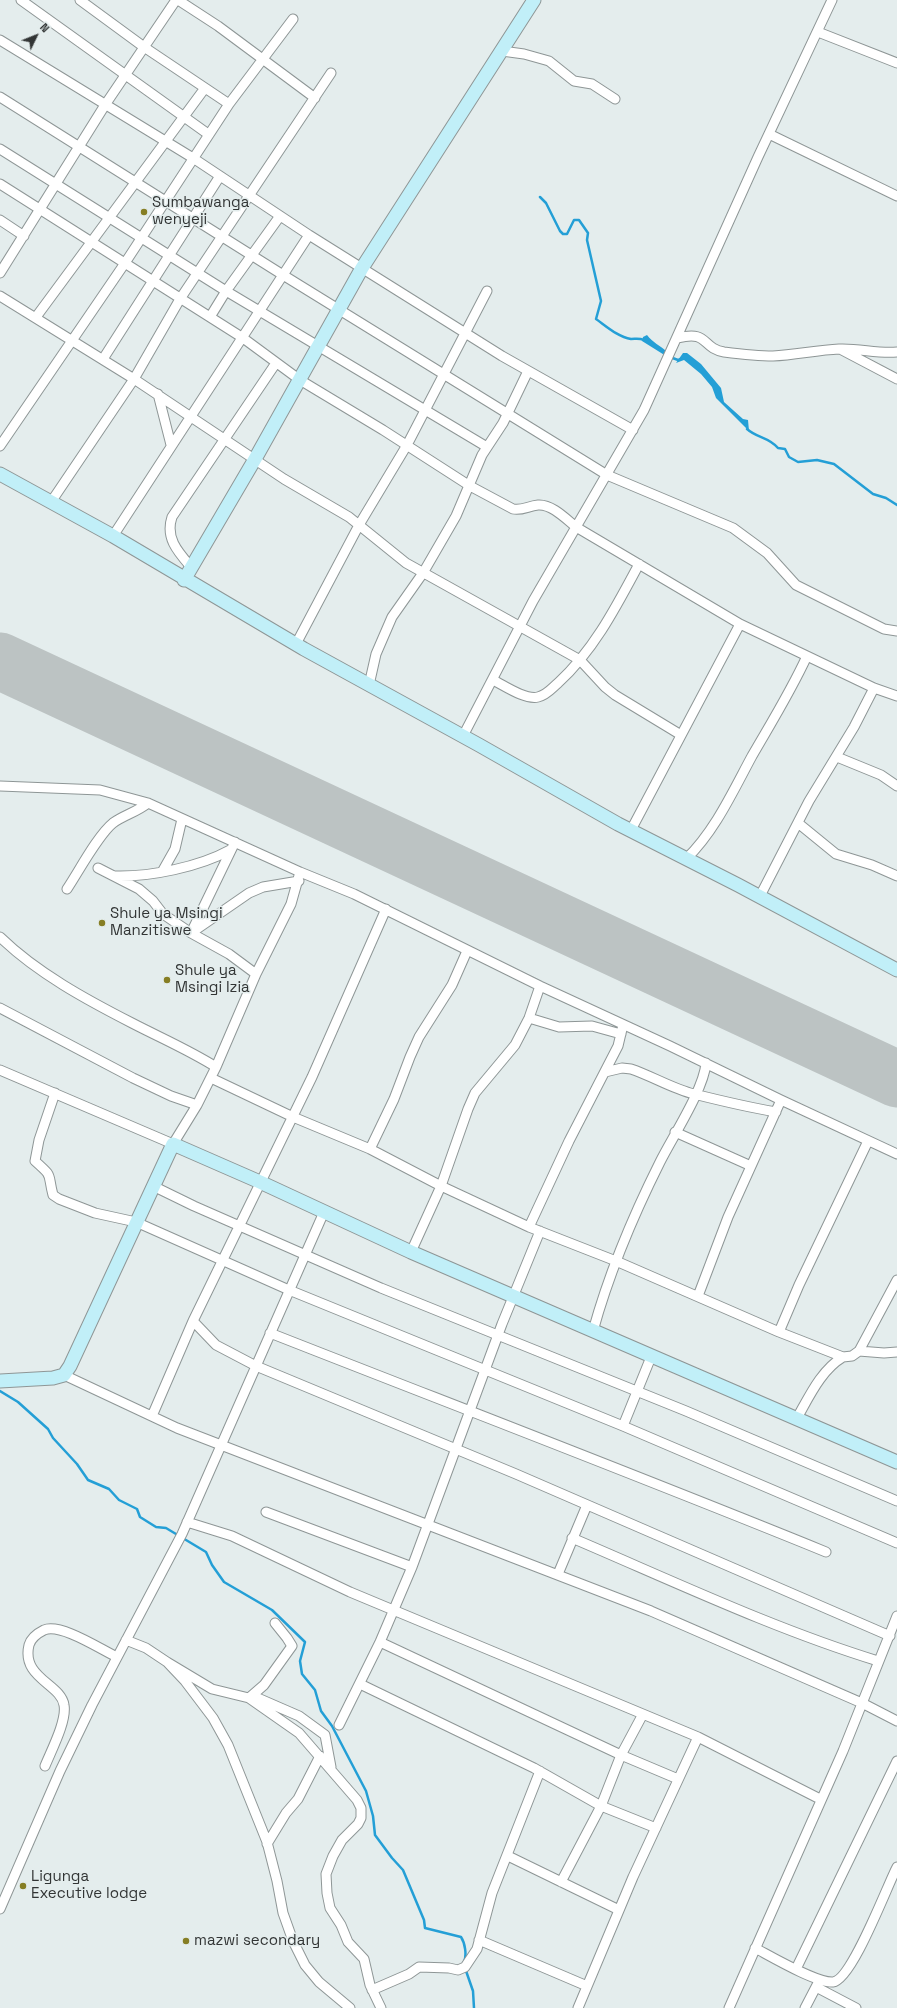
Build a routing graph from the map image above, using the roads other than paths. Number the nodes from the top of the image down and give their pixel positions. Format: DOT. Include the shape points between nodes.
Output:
graph roads {
  1 [pos="21,0"];
  2 [pos="80,0"];
  3 [pos="177,0"];
  4 [pos="534,0"];
  5 [pos="832,0"];
  6 [pos="293,19"];
  7 [pos="818,32"];
  8 [pos="0,40"];
  9 [pos="144,47"];
  10 [pos="502,51"];
  11 [pos="261,59"];
  12 [pos="897,63"];
  13 [pos="331,73"];
  14 [pos="125,76"];
  15 [pos="205,88"];
  16 [pos="0,97"];
  17 [pos="315,98"];
  18 [pos="615,99"];
  19 [pos="229,104"];
  20 [pos="105,105"];
  21 [pos="182,116"];
  22 [pos="208,134"];
  23 [pos="768,134"];
  24 [pos="165,142"];
  25 [pos="79,147"];
  26 [pos="0,149"];
  27 [pos="193,158"];
  28 [pos="220,176"];
  29 [pos="136,182"];
  30 [pos="0,184"];
  31 [pos="55,186"];
  32 [pos="249,195"];
  33 [pos="897,196"];
  34 [pos="165,200"];
  35 [pos="41,209"];
  36 [pos="280,216"];
  37 [pos="108,218"];
  38 [pos="193,218"];
  39 [pos="0,220"];
  40 [pos="309,235"];
  41 [pos="24,236"];
  42 [pos="222,236"];
  43 [pos="141,237"];
  44 [pos="92,242"];
  45 [pos="169,254"];
  46 [pos="252,256"];
  47 [pos="125,263"];
  48 [pos="362,268"];
  49 [pos="198,272"];
  50 [pos="0,273"];
  51 [pos="282,275"];
  52 [pos="152,281"];
  53 [pos="226,291"];
  54 [pos="487,291"];
  55 [pos="0,296"];
  56 [pos="180,299"];
  57 [pos="260,310"];
  58 [pos="339,310"];
  59 [pos="36,317"];
  60 [pos="210,317"];
  61 [pos="466,333"];
  62 [pos="243,338"];
  63 [pos="678,338"];
  64 [pos="72,341"];
  65 [pos="318,345"];
  66 [pos="839,349"];
  67 [pos="897,352"];
  68 [pos="103,360"];
  69 [pos="276,363"];
  70 [pos="528,371"];
  71 [pos="443,375"];
  72 [pos="134,379"];
  73 [pos="897,379"];
  74 [pos="300,380"];
  75 [pos="158,394"];
  76 [pos="427,410"];
  77 [pos="507,414"];
  78 [pos="190,416"];
  79 [pos="633,430"];
  80 [pos="224,438"];
  81 [pos="171,445"];
  82 [pos="407,445"];
  83 [pos="0,446"];
  84 [pos="487,447"];
  85 [pos="255,459"];
  86 [pos="0,474"];
  87 [pos="607,475"];
  88 [pos="470,486"];
  89 [pos="51,502"];
  90 [pos="359,525"];
  91 [pos="576,527"];
  92 [pos="113,536"];
  93 [pos="639,564"];
  94 [pos="191,567"];
  95 [pos="423,573"];
  96 [pos="184,580"];
  97 [pos="740,624"];
  98 [pos="521,626"];
  99 [pos="897,632"];
  100 [pos="296,644"];
  101 [pos="807,656"];
  102 [pos="580,660"];
  103 [pos="493,680"];
  104 [pos="369,685"];
  105 [pos="874,688"];
  106 [pos="897,696"];
  107 [pos="681,735"];
  108 [pos="463,736"];
  109 [pos="837,757"];
  110 [pos="0,786"];
  111 [pos="897,786"];
  112 [pos="148,803"];
  113 [pos="182,819"];
  114 [pos="798,823"];
  115 [pos="631,830"];
  116 [pos="233,846"];
  117 [pos="686,859"];
  118 [pos="98,868"];
  119 [pos="162,872"];
  120 [pos="114,876"];
  121 [pos="299,876"];
  122 [pos="897,876"];
  123 [pos="67,889"];
  124 [pos="760,896"];
  125 [pos="386,910"];
  126 [pos="191,933"];
  127 [pos="0,937"];
  128 [pos="467,951"];
  129 [pos="897,970"];
  130 [pos="256,974"];
  131 [pos="540,986"];
  132 [pos="0,1008"];
  133 [pos="529,1018"];
  134 [pos="623,1025"];
  135 [pos="621,1034"];
  136 [pos="706,1063"];
  137 [pos="216,1067"];
  138 [pos="0,1070"];
  139 [pos="605,1072"];
  140 [pos="211,1078"];
  141 [pos="54,1093"];
  142 [pos="695,1094"];
  143 [pos="780,1100"];
  144 [pos="196,1105"];
  145 [pos="776,1112"];
  146 [pos="293,1117"];
  147 [pos="675,1132"];
  148 [pos="868,1141"];
  149 [pos="173,1144"];
  150 [pos="370,1149"];
  151 [pos="897,1154"];
  152 [pos="751,1166"];
  153 [pos="260,1182"];
  154 [pos="153,1186"];
  155 [pos="441,1186"];
  156 [pos="324,1212"];
  157 [pos="136,1222"];
  158 [pos="239,1226"];
  159 [pos="529,1227"];
  160 [pos="540,1231"];
  161 [pos="411,1252"];
  162 [pos="305,1254"];
  163 [pos="221,1261"];
  164 [pos="616,1261"];
  165 [pos="897,1280"];
  166 [pos="289,1290"];
  167 [pos="698,1296"];
  168 [pos="514,1297"];
  169 [pos="193,1321"];
  170 [pos="593,1332"];
  171 [pos="779,1332"];
  172 [pos="270,1333"];
  173 [pos="499,1336"];
  174 [pos="859,1351"];
  175 [pos="897,1352"];
  176 [pos="651,1357"];
  177 [pos="844,1357"];
  178 [pos="256,1366"];
  179 [pos="486,1370"];
  180 [pos="64,1375"];
  181 [pos="0,1381"];
  182 [pos="636,1391"];
  183 [pos="470,1412"];
  184 [pos="152,1416"];
  185 [pos="797,1418"];
  186 [pos="623,1426"];
  187 [pos="221,1444"];
  188 [pos="455,1449"];
  189 [pos="897,1462"];
  190 [pos="897,1501"];
  191 [pos="587,1505"];
  192 [pos="266,1512"];
  193 [pos="188,1522"];
  194 [pos="427,1523"];
  195 [pos="572,1538"];
  196 [pos="897,1543"];
  197 [pos="826,1552"];
  198 [pos="412,1567"];
  199 [pos="558,1574"];
  200 [pos="394,1609"];
  201 [pos="897,1618"];
  202 [pos="275,1623"];
  203 [pos="890,1636"];
  204 [pos="126,1640"];
  205 [pos="380,1642"];
  206 [pos="117,1657"];
  207 [pos="878,1661"];
  208 [pos="167,1662"];
  209 [pos="360,1684"];
  210 [pos="251,1696"];
  211 [pos="862,1703"];
  212 [pos="643,1714"];
  213 [pos="897,1721"];
  214 [pos="339,1725"];
  215 [pos="698,1737"];
  216 [pos="621,1754"];
  217 [pos="320,1756"];
  218 [pos="897,1761"];
  219 [pos="45,1766"];
  220 [pos="332,1770"];
  221 [pos="540,1771"];
  222 [pos="678,1779"];
  223 [pos="820,1799"];
  224 [pos="601,1806"];
  225 [pos="656,1828"];
  226 [pos="267,1844"];
  227 [pos="508,1856"];
  228 [pos="897,1867"];
  229 [pos="561,1882"];
  230 [pos="0,1909"];
  231 [pos="619,1910"];
  232 [pos="479,1940"];
  233 [pos="755,1948"];
  234 [pos="796,1969"];
  235 [pos="818,1983"];
  236 [pos="587,1986"];
  237 [pos="372,1990"];
  238 [pos="350,2008"];
  239 [pos="381,2008"];
  240 [pos="578,2008"];
  241 [pos="729,2008"];
  242 [pos="805,2008"];
  243 [pos="856,2008"];
  1 -- 14 [label="street"];
  2 -- 9 [label="street"];
  3 -- 9 [label="street"];
  3 -- 11 [label="street" via="218,26"];
  4 -- 10 [label="street"];
  5 -- 7 [label="street"];
  6 -- 11 [label="street"];
  7 -- 12 [label="street"];
  7 -- 23 [label="street"];
  8 -- 20 [label="street"];
  9 -- 14 [label="street"];
  9 -- 15 [label="street"];
  10 -- 18 [label="street" via="544,59 574,81 592,84"];
  10 -- 48 [label="street"];
  11 -- 17 [label="street"];
  11 -- 19 [label="street"];
  13 -- 17 [label="street"];
  14 -- 20 [label="street"];
  14 -- 21 [label="street"];
  15 -- 19 [label="street"];
  15 -- 21 [label="street"];
  16 -- 25 [label="street"];
  17 -- 32 [label="street"];
  19 -- 22 [label="street"];
  20 -- 24 [label="street"];
  20 -- 25 [label="street"];
  21 -- 22 [label="street"];
  21 -- 24 [label="street"];
  22 -- 27 [label="street"];
  23 -- 33 [label="street"];
  23 -- 63 [label="street"];
  24 -- 27 [label="street"];
  24 -- 29 [label="street"];
  25 -- 29 [label="street"];
  25 -- 31 [label="street"];
  26 -- 31 [label="street"];
  27 -- 28 [label="street"];
  27 -- 34 [label="street"];
  28 -- 32 [label="street"];
  28 -- 38 [label="street"];
  29 -- 34 [label="street"];
  29 -- 37 [label="street"];
  30 -- 35 [label="street"];
  31 -- 35 [label="street"];
  31 -- 37 [label="street"];
  32 -- 36 [label="street"];
  32 -- 42 [label="street"];
  34 -- 38 [label="street"];
  34 -- 43 [label="street"];
  35 -- 41 [label="street"];
  35 -- 44 [label="street"];
  36 -- 40 [label="street"];
  36 -- 46 [label="street"];
  37 -- 43 [label="street"];
  37 -- 44 [label="street"];
  38 -- 42 [label="street"];
  38 -- 45 [label="street"];
  39 -- 41 [label="street"];
  40 -- 48 [label="street"];
  40 -- 51 [label="street"];
  41 -- 50 [label="street"];
  42 -- 46 [label="street"];
  42 -- 49 [label="street"];
  43 -- 45 [label="street"];
  43 -- 47 [label="street"];
  44 -- 47 [label="street"];
  44 -- 59 [label="street"];
  45 -- 49 [label="street"];
  45 -- 52 [label="street"];
  46 -- 51 [label="street"];
  46 -- 53 [label="street"];
  47 -- 52 [label="street"];
  47 -- 64 [label="street"];
  48 -- 58 [label="street"];
  48 -- 61 [label="street"];
  49 -- 53 [label="street"];
  49 -- 56 [label="street"];
  51 -- 57 [label="street"];
  51 -- 58 [label="street"];
  52 -- 56 [label="street"];
  52 -- 68 [label="street"];
  53 -- 57 [label="street"];
  53 -- 60 [label="street"];
  54 -- 61 [label="street"];
  55 -- 59 [label="street"];
  56 -- 60 [label="street"];
  56 -- 72 [label="street"];
  57 -- 62 [label="street"];
  57 -- 65 [label="street"];
  58 -- 65 [label="street"];
  58 -- 71 [label="street"];
  59 -- 64 [label="street"];
  60 -- 62 [label="street"];
  61 -- 70 [label="street"];
  61 -- 71 [label="street"];
  62 -- 69 [label="street"];
  62 -- 78 [label="street"];
  63 -- 66 [label="street" via="695,334 706,340 715,350 761,356"];
  63 -- 79 [label="street"];
  64 -- 68 [label="street"];
  64 -- 83 [label="street"];
  65 -- 74 [label="street"];
  65 -- 76 [label="street"];
  66 -- 67 [label="street" via="860,348"];
  66 -- 73 [label="street"];
  68 -- 72 [label="street"];
  69 -- 74 [label="street"];
  69 -- 80 [label="street"];
  70 -- 77 [label="street"];
  70 -- 79 [label="street"];
  71 -- 76 [label="street"];
  71 -- 77 [label="street"];
  72 -- 75 [label="street"];
  72 -- 89 [label="street"];
  74 -- 82 [label="street"];
  74 -- 85 [label="street"];
  75 -- 78 [label="street"];
  75 -- 81 [label="street"];
  76 -- 82 [label="street"];
  76 -- 84 [label="street"];
  77 -- 84 [label="street"];
  77 -- 87 [label="street"];
  78 -- 80 [label="street"];
  78 -- 81 [label="street"];
  79 -- 87 [label="street"];
  80 -- 85 [label="street"];
  80 -- 94 [label="street" via="172,517 170,524 172,542"];
  81 -- 92 [label="street"];
  82 -- 88 [label="street"];
  82 -- 90 [label="street"];
  84 -- 88 [label="street"];
  85 -- 90 [label="street"];
  85 -- 94 [label="street"];
  86 -- 89 [label="street"];
  87 -- 91 [label="street"];
  87 -- 99 [label="street" via="733,528 767,554 796,585 884,629"];
  88 -- 91 [label="street" via="513,509 545,506"];
  88 -- 95 [label="street"];
  89 -- 92 [label="street"];
  90 -- 95 [label="street" via="391,552"];
  90 -- 100 [label="street"];
  91 -- 93 [label="street"];
  91 -- 98 [label="street"];
  92 -- 96 [label="street"];
  93 -- 97 [label="street"];
  93 -- 102 [label="street" via="612,615"];
  94 -- 96 [label="street"];
  95 -- 98 [label="street"];
  95 -- 104 [label="street" via="392,617 376,654"];
  96 -- 100 [label="street"];
  97 -- 101 [label="street"];
  97 -- 107 [label="street"];
  98 -- 102 [label="street"];
  98 -- 103 [label="street"];
  100 -- 104 [label="street"];
  101 -- 105 [label="street"];
  101 -- 117 [label="street" via="731,795 706,836"];
  102 -- 103 [label="street" via="547,694 539,697 525,695"];
  102 -- 107 [label="street" via="615,695"];
  103 -- 108 [label="street"];
  104 -- 108 [label="street"];
  105 -- 106 [label="street"];
  105 -- 109 [label="street"];
  107 -- 115 [label="street"];
  108 -- 115 [label="street"];
  109 -- 111 [label="street" via="881,775"];
  109 -- 114 [label="street"];
  110 -- 112 [label="street" via="100,790"];
  112 -- 113 [label="street"];
  112 -- 123 [label="street" via="112,824"];
  113 -- 116 [label="street"];
  113 -- 119 [label="street" via="175,849"];
  114 -- 122 [label="street" via="836,854"];
  114 -- 124 [label="street"];
  115 -- 117 [label="street"];
  116 -- 119 [label="street" via="208,860"];
  116 -- 121 [label="street"];
  116 -- 126 [label="street"];
  117 -- 124 [label="street"];
  118 -- 120 [label="street"];
  119 -- 120 [label="street"];
  120 -- 126 [label="street" via="148,895 163,914"];
  121 -- 125 [label="street" via="354,894"];
  121 -- 126 [label="street" via="249,893"];
  121 -- 130 [label="street" via="291,904"];
  124 -- 129 [label="street"];
  125 -- 128 [label="street"];
  125 -- 146 [label="street"];
  126 -- 130 [label="street" via="229,954"];
  127 -- 137 [label="street" via="15,952 74,991"];
  128 -- 131 [label="street"];
  128 -- 150 [label="street" via="452,984 419,1037"];
  130 -- 137 [label="street"];
  131 -- 133 [label="street"];
  131 -- 134 [label="street"];
  132 -- 144 [label="street" via="133,1078"];
  133 -- 135 [label="street" via="559,1027 592,1026"];
  133 -- 155 [label="street" via="515,1045 475,1094"];
  134 -- 135 [label="street"];
  134 -- 136 [label="street"];
  135 -- 139 [label="street"];
  136 -- 142 [label="street" via="704,1075"];
  136 -- 143 [label="street"];
  137 -- 140 [label="street"];
  138 -- 141 [label="street"];
  139 -- 142 [label="street" via="631,1069"];
  139 -- 159 [label="street"];
  140 -- 144 [label="street"];
  140 -- 146 [label="street"];
  141 -- 149 [label="street"];
  141 -- 157 [label="street" via="35,1155 35,1161 50,1176 53,1195 59,1200 95,1213"];
  142 -- 145 [label="street" via="734,1105"];
  142 -- 147 [label="street"];
  143 -- 145 [label="street"];
  143 -- 148 [label="street"];
  144 -- 149 [label="street"];
  145 -- 152 [label="street"];
  146 -- 150 [label="street"];
  146 -- 153 [label="street"];
  147 -- 152 [label="street"];
  147 -- 164 [label="street"];
  148 -- 151 [label="street"];
  148 -- 171 [label="street"];
  149 -- 153 [label="street"];
  149 -- 154 [label="street"];
  150 -- 155 [label="street"];
  152 -- 167 [label="street" via="728,1217"];
  153 -- 156 [label="street"];
  153 -- 158 [label="street"];
  154 -- 157 [label="street"];
  154 -- 158 [label="street"];
  155 -- 159 [label="street"];
  155 -- 161 [label="street"];
  156 -- 161 [label="street"];
  156 -- 162 [label="street"];
  157 -- 163 [label="street"];
  157 -- 180 [label="street"];
  158 -- 162 [label="street"];
  158 -- 163 [label="street"];
  159 -- 160 [label="street"];
  160 -- 164 [label="street"];
  160 -- 168 [label="street"];
  161 -- 168 [label="street"];
  162 -- 166 [label="street"];
  162 -- 173 [label="street"];
  163 -- 166 [label="street"];
  163 -- 169 [label="street"];
  164 -- 167 [label="street"];
  164 -- 170 [label="street"];
  165 -- 174 [label="street"];
  166 -- 172 [label="street"];
  166 -- 179 [label="street"];
  167 -- 171 [label="street"];
  168 -- 170 [label="street"];
  168 -- 173 [label="street"];
  169 -- 178 [label="street" via="216,1345"];
  169 -- 184 [label="street"];
  170 -- 176 [label="street"];
  171 -- 177 [label="street"];
  172 -- 178 [label="street"];
  172 -- 183 [label="street"];
  173 -- 179 [label="street"];
  173 -- 182 [label="street"];
  174 -- 175 [label="street"];
  174 -- 177 [label="street" via="852,1356"];
  176 -- 182 [label="street"];
  176 -- 185 [label="street"];
  177 -- 185 [label="street" via="833,1364 821,1378"];
  178 -- 187 [label="street"];
  178 -- 188 [label="street"];
  179 -- 183 [label="street"];
  179 -- 186 [label="street"];
  180 -- 181 [label="street" via="54,1378"];
  180 -- 184 [label="street"];
  182 -- 186 [label="street"];
  182 -- 190 [label="street"];
  183 -- 188 [label="street"];
  183 -- 197 [label="street" via="712,1505"];
  184 -- 187 [label="street"];
  185 -- 189 [label="street"];
  186 -- 196 [label="street"];
  187 -- 193 [label="street"];
  187 -- 194 [label="street"];
  188 -- 191 [label="street"];
  188 -- 194 [label="street"];
  191 -- 195 [label="street"];
  191 -- 203 [label="street"];
  192 -- 198 [label="street"];
  193 -- 200 [label="street" via="232,1536 350,1592"];
  193 -- 204 [label="street"];
  194 -- 198 [label="street"];
  194 -- 199 [label="street"];
  195 -- 199 [label="street"];
  195 -- 207 [label="street" via="717,1600 832,1646"];
  198 -- 200 [label="street"];
  199 -- 211 [label="street" via="651,1611"];
  200 -- 205 [label="street"];
  200 -- 212 [label="street"];
  201 -- 203 [label="street"];
  202 -- 210 [label="street" via="292,1646 264,1685"];
  203 -- 207 [label="street"];
  204 -- 206 [label="street"];
  204 -- 208 [label="street" via="146,1648"];
  205 -- 209 [label="street"];
  205 -- 216 [label="street"];
  206 -- 219 [label="street" via="56,1628 43,1631 30,1642 28,1649 33,1668 44,1682 58,1693 65,1706 62,1722"];
  206 -- 230 [label="street" via="60,1771"];
  207 -- 211 [label="street"];
  208 -- 210 [label="street" via="212,1689"];
  208 -- 226 [label="street" via="209,1713 228,1745"];
  209 -- 214 [label="street"];
  209 -- 221 [label="street"];
  210 -- 217 [label="street" via="300,1733"];
  210 -- 220 [label="street" via="299,1716 325,1735"];
  211 -- 213 [label="street"];
  211 -- 223 [label="street"];
  212 -- 215 [label="street"];
  212 -- 216 [label="street"];
  215 -- 222 [label="street"];
  215 -- 223 [label="street"];
  216 -- 222 [label="street"];
  216 -- 224 [label="street"];
  217 -- 220 [label="street"];
  217 -- 226 [label="street" via="298,1799"];
  218 -- 234 [label="street"];
  220 -- 237 [label="street" via="357,1800 361,1808 361,1818 342,1840 333,1856 326,1874 326,1893 330,1908 348,1942 364,1959"];
  221 -- 224 [label="street"];
  221 -- 227 [label="street"];
  222 -- 225 [label="street"];
  223 -- 233 [label="street"];
  224 -- 225 [label="street"];
  224 -- 229 [label="street"];
  225 -- 231 [label="street"];
  226 -- 238 [label="street" via="283,1913 293,1941 305,1964 320,1982"];
  227 -- 229 [label="street"];
  227 -- 232 [label="street" via="492,1893"];
  228 -- 235 [label="street" via="853,1962 835,1982"];
  229 -- 231 [label="street"];
  231 -- 236 [label="street"];
  232 -- 236 [label="street"];
  232 -- 237 [label="street" via="470,1960 461,1970 420,1967"];
  233 -- 234 [label="street"];
  233 -- 241 [label="street"];
  234 -- 235 [label="street"];
  235 -- 242 [label="street"];
  235 -- 243 [label="street"];
  236 -- 240 [label="street"];
  237 -- 239 [label="street"];
}
